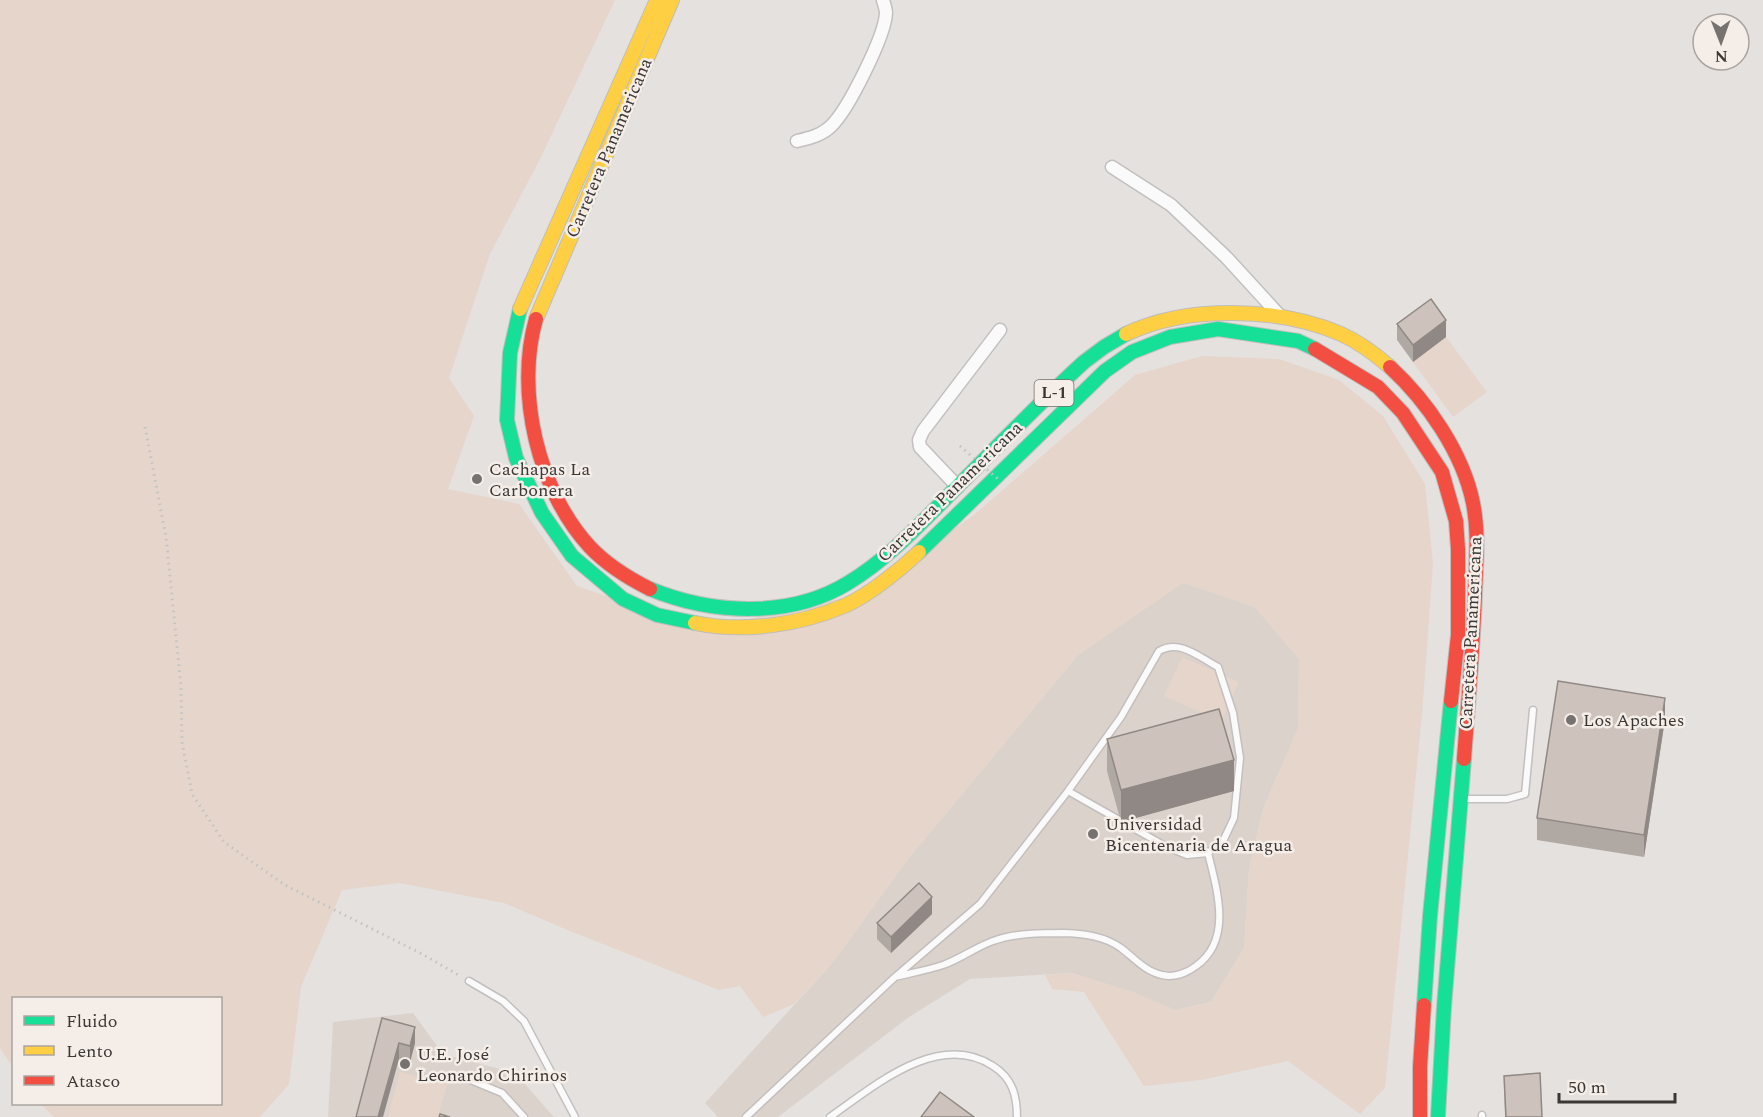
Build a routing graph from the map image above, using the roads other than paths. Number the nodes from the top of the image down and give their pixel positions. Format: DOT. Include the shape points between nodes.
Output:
graph roads {
  1 [pos="657,0"];
  2 [pos="672,0"];
  3 [pos="883,0"];
  4 [pos="797,141"];
  5 [pos="1112,167"];
  6 [pos="1280,316"];
  7 [pos="1000,330"];
  8 [pos="958,487"];
  9 [pos="1533,710"];
  10 [pos="1068,791"];
  11 [pos="1462,799"];
  12 [pos="1208,853"];
  13 [pos="894,978"];
  14 [pos="469,981"];
  15 [pos="461,1076"];
  16 [pos="524,1117"];
  17 [pos="575,1117"];
  18 [pos="746,1117"];
  19 [pos="830,1117"];
  20 [pos="1017,1117"];
  21 [pos="1420,1117"];
  22 [pos="1438,1117"];
  1 -- 21 [label="main road, Carretera Panamericana / L-1" via="520,307 510,353 507,420 516,458 542,513 572,556 623,599 657,615 699,624 750,627 795,622 846,605 900,570 1106,371 1150,344 1218,329 1273,337 1320,351 1378,387 1403,413 1442,472 1456,520 1458,549 1458,645 1430,916"];
  2 -- 8 [label="main road, Carretera Panamericana / L-1" via="536,321 528,367 533,432 550,485 573,526 602,560 639,585 712,608 765,608 796,604 844,586 890,552"];
  3 -- 4 [label="street" via="886,13 875,53 854,90 832,125 816,136"];
  5 -- 6 [label="street" via="1170,205 1226,257"];
  6 -- 8 [label="main road, Carretera Panamericana / L-1" via="1192,315 1156,322 1126,335 1096,352"];
  6 -- 11 [label="main road, Carretera Panamericana / L-1" via="1334,329 1397,372 1443,434 1470,492 1476,554"];
  7 -- 8 [label="street" via="919,440 920,447"];
  9 -- 11 [label="lane" via="1525,794 1507,799"];
  10 -- 12 [label="lane" via="1165,846 1187,855"];
  10 -- 12 [label="lane" via="1121,717 1159,651 1180,646 1218,667 1237,734 1240,758 1234,818 1224,839"];
  10 -- 13 [label="lane" via="980,904"];
  11 -- 22 [label="main road, Carretera Panamericana / L-1" via="1442,1018"];
  12 -- 13 [label="lane" via="1219,898 1218,939 1209,957 1179,975 1162,975 1141,966 1119,947 1095,936 1066,933 1023,934 993,941 944,964"];
  13 -- 18 [label="lane"];
  14 -- 17 [label="lane" via="502,1001 524,1021"];
  15 -- 16 [label="lane" via="502,1093"];
  19 -- 20 [label="lane" via="909,1065 933,1057 955,1056 980,1058 1008,1078 1017,1100"];
}
